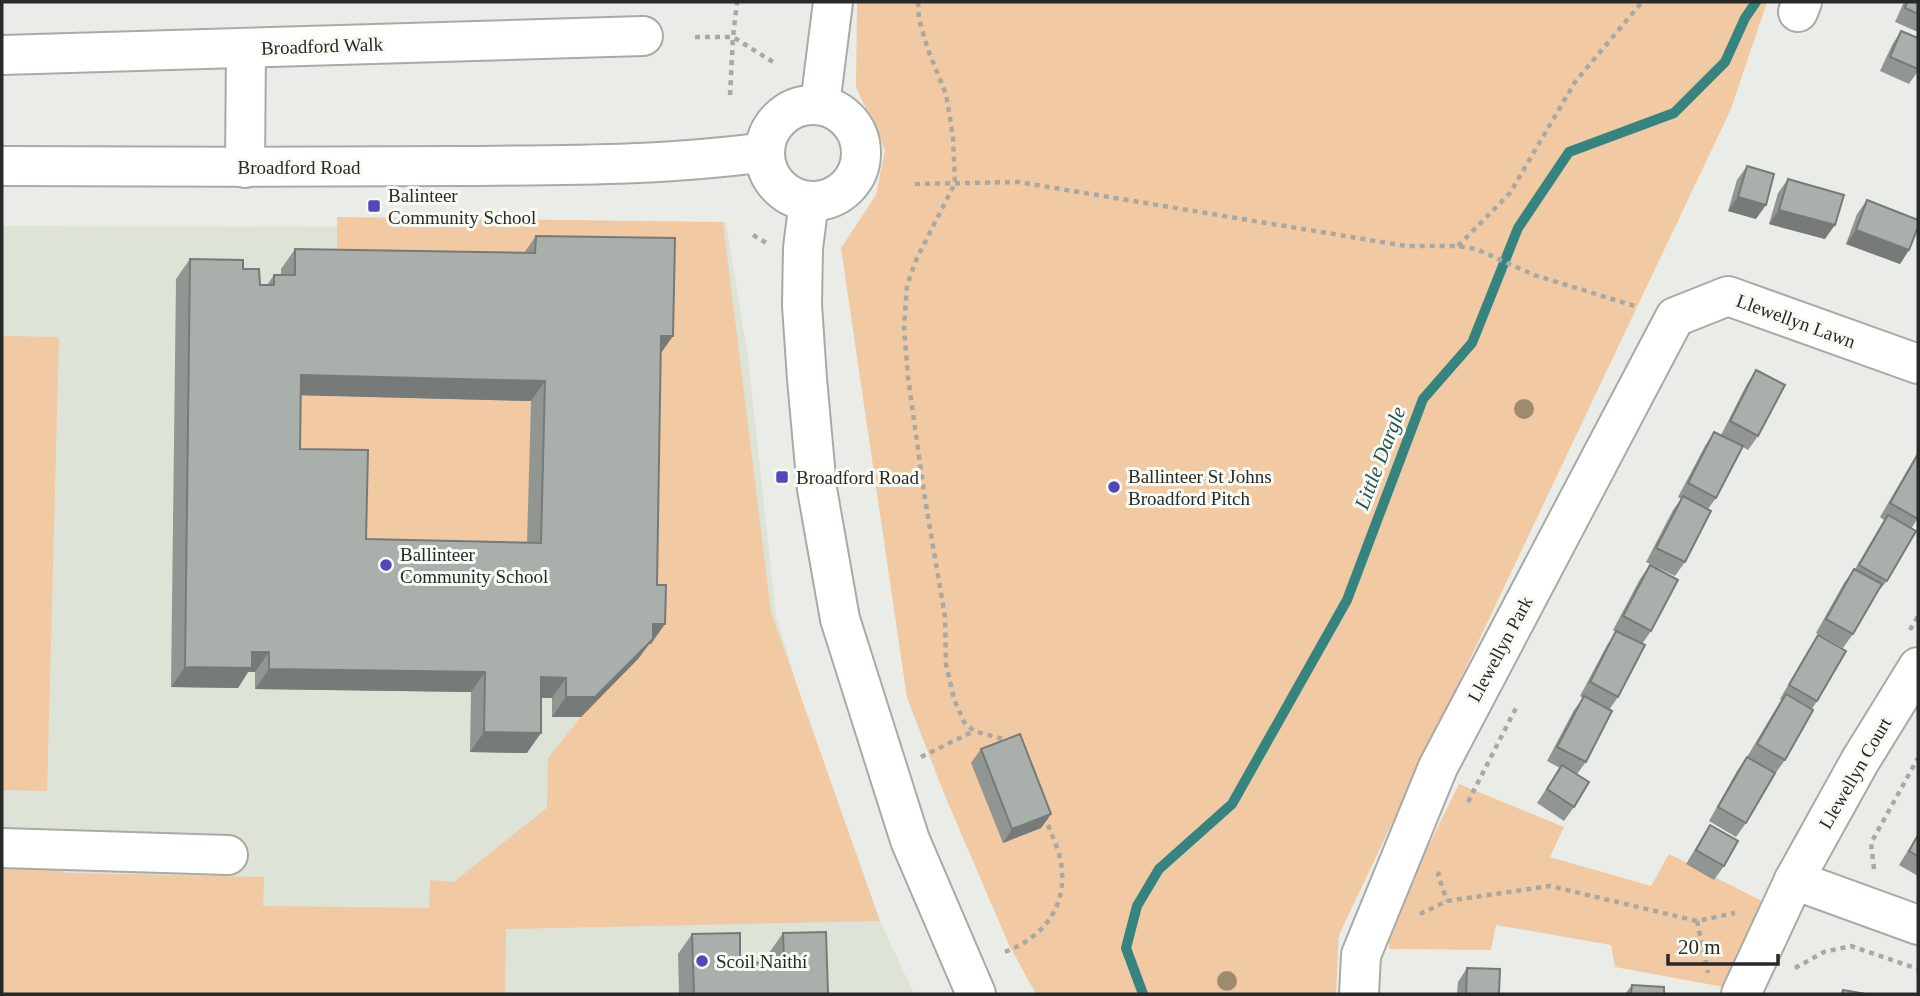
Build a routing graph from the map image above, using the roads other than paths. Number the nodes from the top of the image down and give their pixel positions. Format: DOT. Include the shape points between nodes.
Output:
graph roads {
  1 [pos="832,2"];
  2 [pos="643,36"];
  3 [pos="246,48"];
  4 [pos="2,55"];
  5 [pos="820,105"];
  6 [pos="764,152"];
  7 [pos="2,166"];
  8 [pos="245,168"];
  9 [pos="809,201"];
  10 [pos="1657,312"];
  11 [pos="1918,364"];
  12 [pos="1918,667"];
  13 [pos="2,848"];
  14 [pos="228,855"];
  15 [pos="1788,893"];
  16 [pos="1918,925"];
  17 [pos="1726,988"];
  18 [pos="976,994"];
  19 [pos="1359,994"];
  1 -- 5 [label="street"];
  2 -- 3 [label="street, Broadford Walk"];
  3 -- 4 [label="street, Broadford Walk"];
  3 -- 8 [label="street"];
  5 -- 6 [label="street" via="788,111 775,122"];
  5 -- 9 [label="street" via="846,118 860,143 861,158 857,172 838,194"];
  6 -- 8 [label="street, Broadford Road" via="666,161"];
  6 -- 9 [label="street" via="772,180 782,191"];
  7 -- 8 [label="street, Broadford Road"];
  9 -- 18 [label="street" via="802,305 807,379 817,488 840,619 910,840"];
  10 -- 11 [label="street, Llewellyn Lawn" via="1728,296"];
  10 -- 19 [label="street, Llewellyn Park" via="1438,768 1361,955"];
  12 -- 15 [label="street, Llewellyn Court"];
  13 -- 14 [label="street"];
  15 -- 16 [label="street"];
  15 -- 17 [label="street, Llewellyn Court"];
}
